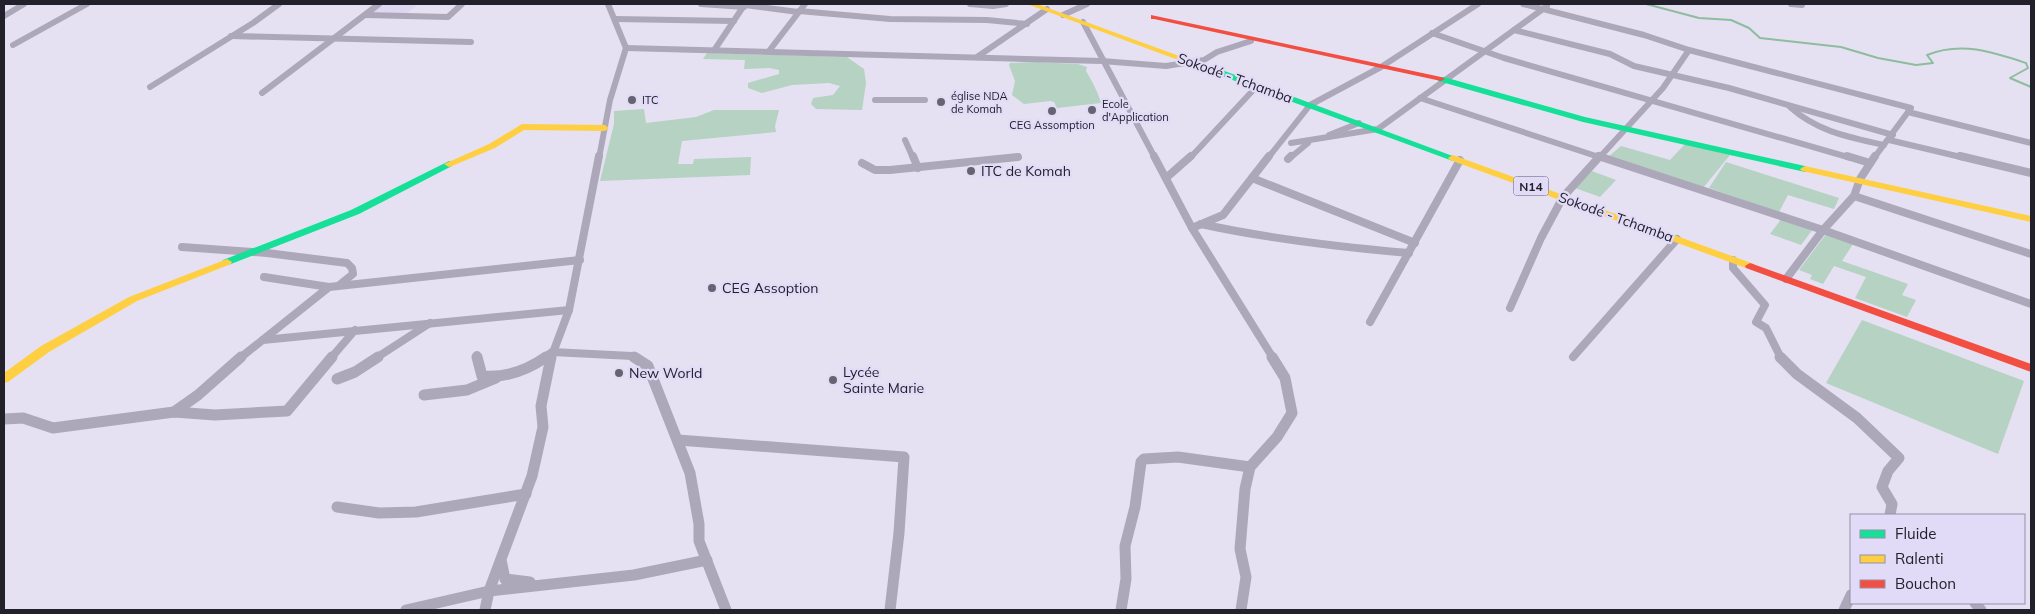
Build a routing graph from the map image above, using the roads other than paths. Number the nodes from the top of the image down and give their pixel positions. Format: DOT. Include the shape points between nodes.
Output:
graph roads {
  1 [pos="24,4"];
  2 [pos="87,4"];
  3 [pos="279,4"];
  4 [pos="379,4"];
  5 [pos="462,4"];
  6 [pos="608,4"];
  7 [pos="701,4"];
  8 [pos="805,4"];
  9 [pos="970,4"];
  10 [pos="1006,4"];
  11 [pos="1031,4"];
  12 [pos="1087,4"];
  13 [pos="1478,4"];
  14 [pos="1523,4"];
  15 [pos="1791,4"];
  16 [pos="745,5"];
  17 [pos="1802,5"];
  18 [pos="1547,6"];
  19 [pos="1047,9"];
  20 [pos="798,12"];
  21 [pos="365,15"];
  22 [pos="1063,15"];
  23 [pos="4,16"];
  24 [pos="1154,17"];
  25 [pos="614,19"];
  26 [pos="734,21"];
  27 [pos="1083,22"];
  28 [pos="1027,24"];
  29 [pos="1514,30"];
  30 [pos="1432,33"];
  31 [pos="231,36"];
  32 [pos="333,38"];
  33 [pos="1251,41"];
  34 [pos="472,42"];
  35 [pos="13,45"];
  36 [pos="626,48"];
  37 [pos="715,49"];
  38 [pos="1484,50"];
  39 [pos="1689,50"];
  40 [pos="769,51"];
  41 [pos="976,57"];
  42 [pos="1102,61"];
  43 [pos="1192,62"];
  44 [pos="1381,67"];
  45 [pos="1672,76"];
  46 [pos="1443,81"];
  47 [pos="150,86"];
  48 [pos="1257,86"];
  49 [pos="262,93"];
  50 [pos="1420,98"];
  51 [pos="875,100"];
  52 [pos="925,100"];
  53 [pos="1651,100"];
  54 [pos="1310,105"];
  55 [pos="1790,107"];
  56 [pos="1908,112"];
  57 [pos="1359,123"];
  58 [pos="605,128"];
  59 [pos="1628,129"];
  60 [pos="1378,130"];
  61 [pos="1283,139"];
  62 [pos="905,140"];
  63 [pos="1313,140"];
  64 [pos="1889,140"];
  65 [pos="1291,143"];
  66 [pos="2031,143"];
  67 [pos="1298,149"];
  68 [pos="1018,157"];
  69 [pos="1600,158"];
  70 [pos="1288,159"];
  71 [pos="1460,160"];
  72 [pos="862,163"];
  73 [pos="1870,163"];
  74 [pos="918,168"];
  75 [pos="2031,174"];
  76 [pos="1166,178"];
  77 [pos="1252,178"];
  78 [pos="1860,179"];
  79 [pos="1854,196"];
  80 [pos="1563,197"];
  81 [pos="2031,219"];
  82 [pos="1201,224"];
  83 [pos="1192,228"];
  84 [pos="1823,230"];
  85 [pos="1677,239"];
  86 [pos="1414,243"];
  87 [pos="182,247"];
  88 [pos="253,252"];
  89 [pos="1409,253"];
  90 [pos="2031,254"];
  91 [pos="580,260"];
  92 [pos="1733,260"];
  93 [pos="264,277"];
  94 [pos="1786,279"];
  95 [pos="338,286"];
  96 [pos="329,287"];
  97 [pos="2031,304"];
  98 [pos="1510,308"];
  99 [pos="569,310"];
  100 [pos="432,322"];
  101 [pos="1370,322"];
  102 [pos="355,330"];
  103 [pos="261,340"];
  104 [pos="552,352"];
  105 [pos="478,355"];
  106 [pos="1574,357"];
  107 [pos="2031,368"];
  108 [pos="501,376"];
  109 [pos="4,379"];
  110 [pos="337,379"];
  111 [pos="424,395"];
  112 [pos="174,412"];
  113 [pos="4,419"];
  114 [pos="678,440"];
  115 [pos="1250,467"];
  116 [pos="526,494"];
  117 [pos="338,507"];
  118 [pos="1890,514"];
  119 [pos="500,560"];
  120 [pos="707,560"];
  121 [pos="563,583"];
  122 [pos="488,591"];
  123 [pos="1850,597"];
  124 [pos="406,610"];
  125 [pos="485,610"];
  126 [pos="726,610"];
  127 [pos="890,610"];
  128 [pos="1121,610"];
  129 [pos="1241,610"];
  130 [pos="1844,610"];
  1 -- 23 [label="street"];
  2 -- 35 [label="street"];
  3 -- 31 [label="street"];
  4 -- 21 [label="street"];
  5 -- 21 [label="street" via="448,17"];
  6 -- 25 [label="street"];
  7 -- 16 [label="street"];
  8 -- 20 [label="street"];
  9 -- 10 [label="street"];
  11 -- 19 [label="street, Sokodé - Tchamba / N14"];
  12 -- 22 [label="street"];
  13 -- 30 [label="street"];
  14 -- 18 [label="street"];
  15 -- 17 [label="street"];
  16 -- 20 [label="street"];
  16 -- 26 [label="street"];
  18 -- 29 [label="street"];
  18 -- 39 [label="street"];
  19 -- 22 [label="street, Sokodé - Tchamba / N14"];
  19 -- 28 [label="street"];
  20 -- 28 [label="street"];
  20 -- 40 [label="street"];
  21 -- 32 [label="street"];
  22 -- 27 [label="street, Sokodé - Tchamba / N14"];
  24 -- 33 [label="street"];
  25 -- 26 [label="street"];
  25 -- 36 [label="street"];
  26 -- 37 [label="street"];
  27 -- 42 [label="street"];
  27 -- 43 [label="street, Sokodé - Tchamba / N14"];
  28 -- 41 [label="street"];
  29 -- 38 [label="street"];
  29 -- 45 [label="street" via="1610,54 1630,64"];
  30 -- 38 [label="street"];
  30 -- 44 [label="street"];
  31 -- 32 [label="street"];
  31 -- 47 [label="street"];
  32 -- 34 [label="street"];
  32 -- 49 [label="street"];
  33 -- 43 [label="street"];
  33 -- 44 [label="street"];
  36 -- 37 [label="street"];
  36 -- 58 [label="street"];
  37 -- 40 [label="street"];
  38 -- 46 [label="street"];
  38 -- 53 [label="street"];
  39 -- 45 [label="street"];
  39 -- 56 [label="street" via="1911,108"];
  40 -- 41 [label="street"];
  41 -- 42 [label="street"];
  42 -- 43 [label="street" via="1166,66"];
  42 -- 76 [label="street"];
  43 -- 48 [label="street, Sokodé - Tchamba / N14"];
  44 -- 46 [label="street"];
  44 -- 54 [label="street"];
  45 -- 53 [label="street"];
  45 -- 55 [label="street" via="1730,88"];
  46 -- 50 [label="street"];
  46 -- 59 [label="street"];
  48 -- 54 [label="street, Sokodé - Tchamba / N14"];
  48 -- 76 [label="street" via="1198,150"];
  50 -- 60 [label="street"];
  50 -- 69 [label="street"];
  51 -- 52 [label="street"];
  53 -- 59 [label="street"];
  53 -- 73 [label="street"];
  54 -- 57 [label="street, Sokodé - Tchamba / N14"];
  54 -- 61 [label="street"];
  55 -- 64 [label="street"];
  55 -- 64 [label="street" via="1813,127 1832,133"];
  56 -- 64 [label="street"];
  56 -- 66 [label="street"];
  57 -- 60 [label="street, Sokodé - Tchamba / N14"];
  57 -- 63 [label="street"];
  58 -- 88 [label="street" via="522,127 492,146 427,174 355,212"];
  58 -- 91 [label="street"];
  59 -- 69 [label="street"];
  59 -- 78 [label="street"];
  60 -- 63 [label="street"];
  60 -- 71 [label="street, Sokodé - Tchamba / N14"];
  61 -- 65 [label="street"];
  61 -- 77 [label="street"];
  62 -- 74 [label="street"];
  63 -- 65 [label="street"];
  63 -- 67 [label="street"];
  64 -- 73 [label="street"];
  64 -- 75 [label="street"];
  65 -- 67 [label="street"];
  67 -- 70 [label="street"];
  68 -- 74 [label="street"];
  69 -- 80 [label="street"];
  69 -- 84 [label="street"];
  71 -- 80 [label="street, Sokodé - Tchamba / N14"];
  71 -- 86 [label="street"];
  72 -- 74 [label="street" via="875,170"];
  73 -- 78 [label="street"];
  76 -- 83 [label="street"];
  77 -- 82 [label="street" via="1223,215"];
  77 -- 86 [label="street"];
  78 -- 79 [label="street"];
  78 -- 81 [label="street"];
  79 -- 84 [label="street"];
  79 -- 90 [label="street"];
  80 -- 85 [label="street, Sokodé - Tchamba / N14"];
  80 -- 98 [label="street"];
  82 -- 83 [label="street"];
  82 -- 89 [label="street" via="1326,246"];
  83 -- 115 [label="street" via="1285,378 1292,413 1277,437"];
  84 -- 94 [label="street"];
  84 -- 97 [label="street"];
  85 -- 92 [label="street, Sokodé - Tchamba / N14"];
  85 -- 106 [label="street"];
  86 -- 89 [label="street"];
  87 -- 88 [label="street"];
  88 -- 95 [label="street" via="347,263 353,274"];
  88 -- 109 [label="street" via="133,299 45,349"];
  89 -- 101 [label="street"];
  91 -- 95 [label="street"];
  91 -- 99 [label="street"];
  92 -- 94 [label="street, Sokodé - Tchamba / N14"];
  92 -- 118 [label="street" via="1733,268 1765,305 1756,322 1766,328 1778,356 1857,418 1899,458 1888,471 1882,488 1892,504"];
  93 -- 96 [label="street"];
  94 -- 107 [label="street, Sokodé - Tchamba / N14"];
  95 -- 96 [label="street"];
  96 -- 103 [label="street"];
  99 -- 100 [label="street"];
  99 -- 104 [label="street"];
  100 -- 102 [label="street"];
  100 -- 110 [label="street" via="355,372"];
  102 -- 103 [label="street"];
  102 -- 112 [label="street" via="287,411 215,415"];
  103 -- 112 [label="street"];
  104 -- 108 [label="street" via="534,367"];
  104 -- 114 [label="street" via="639,359 648,366"];
  104 -- 116 [label="street" via="541,406 542,427"];
  105 -- 108 [label="street" via="482,376"];
  108 -- 111 [label="street" via="467,390"];
  112 -- 113 [label="street" via="53,428 23,418"];
  114 -- 120 [label="street" via="690,474 700,541"];
  114 -- 127 [label="street" via="904,457"];
  115 -- 128 [label="street" via="1178,457 1144,459 1141,462 1135,507 1125,546 1126,579"];
  115 -- 129 [label="street" via="1240,549 1246,577"];
  116 -- 117 [label="street" via="416,512 379,513"];
  116 -- 119 [label="street"];
  119 -- 121 [label="street" via="505,579"];
  119 -- 122 [label="street"];
  120 -- 121 [label="street" via="634,575"];
  120 -- 126 [label="street"];
  121 -- 122 [label="street"];
  122 -- 124 [label="street"];
  122 -- 125 [label="street"];
  123 -- 130 [label="street"];
}
